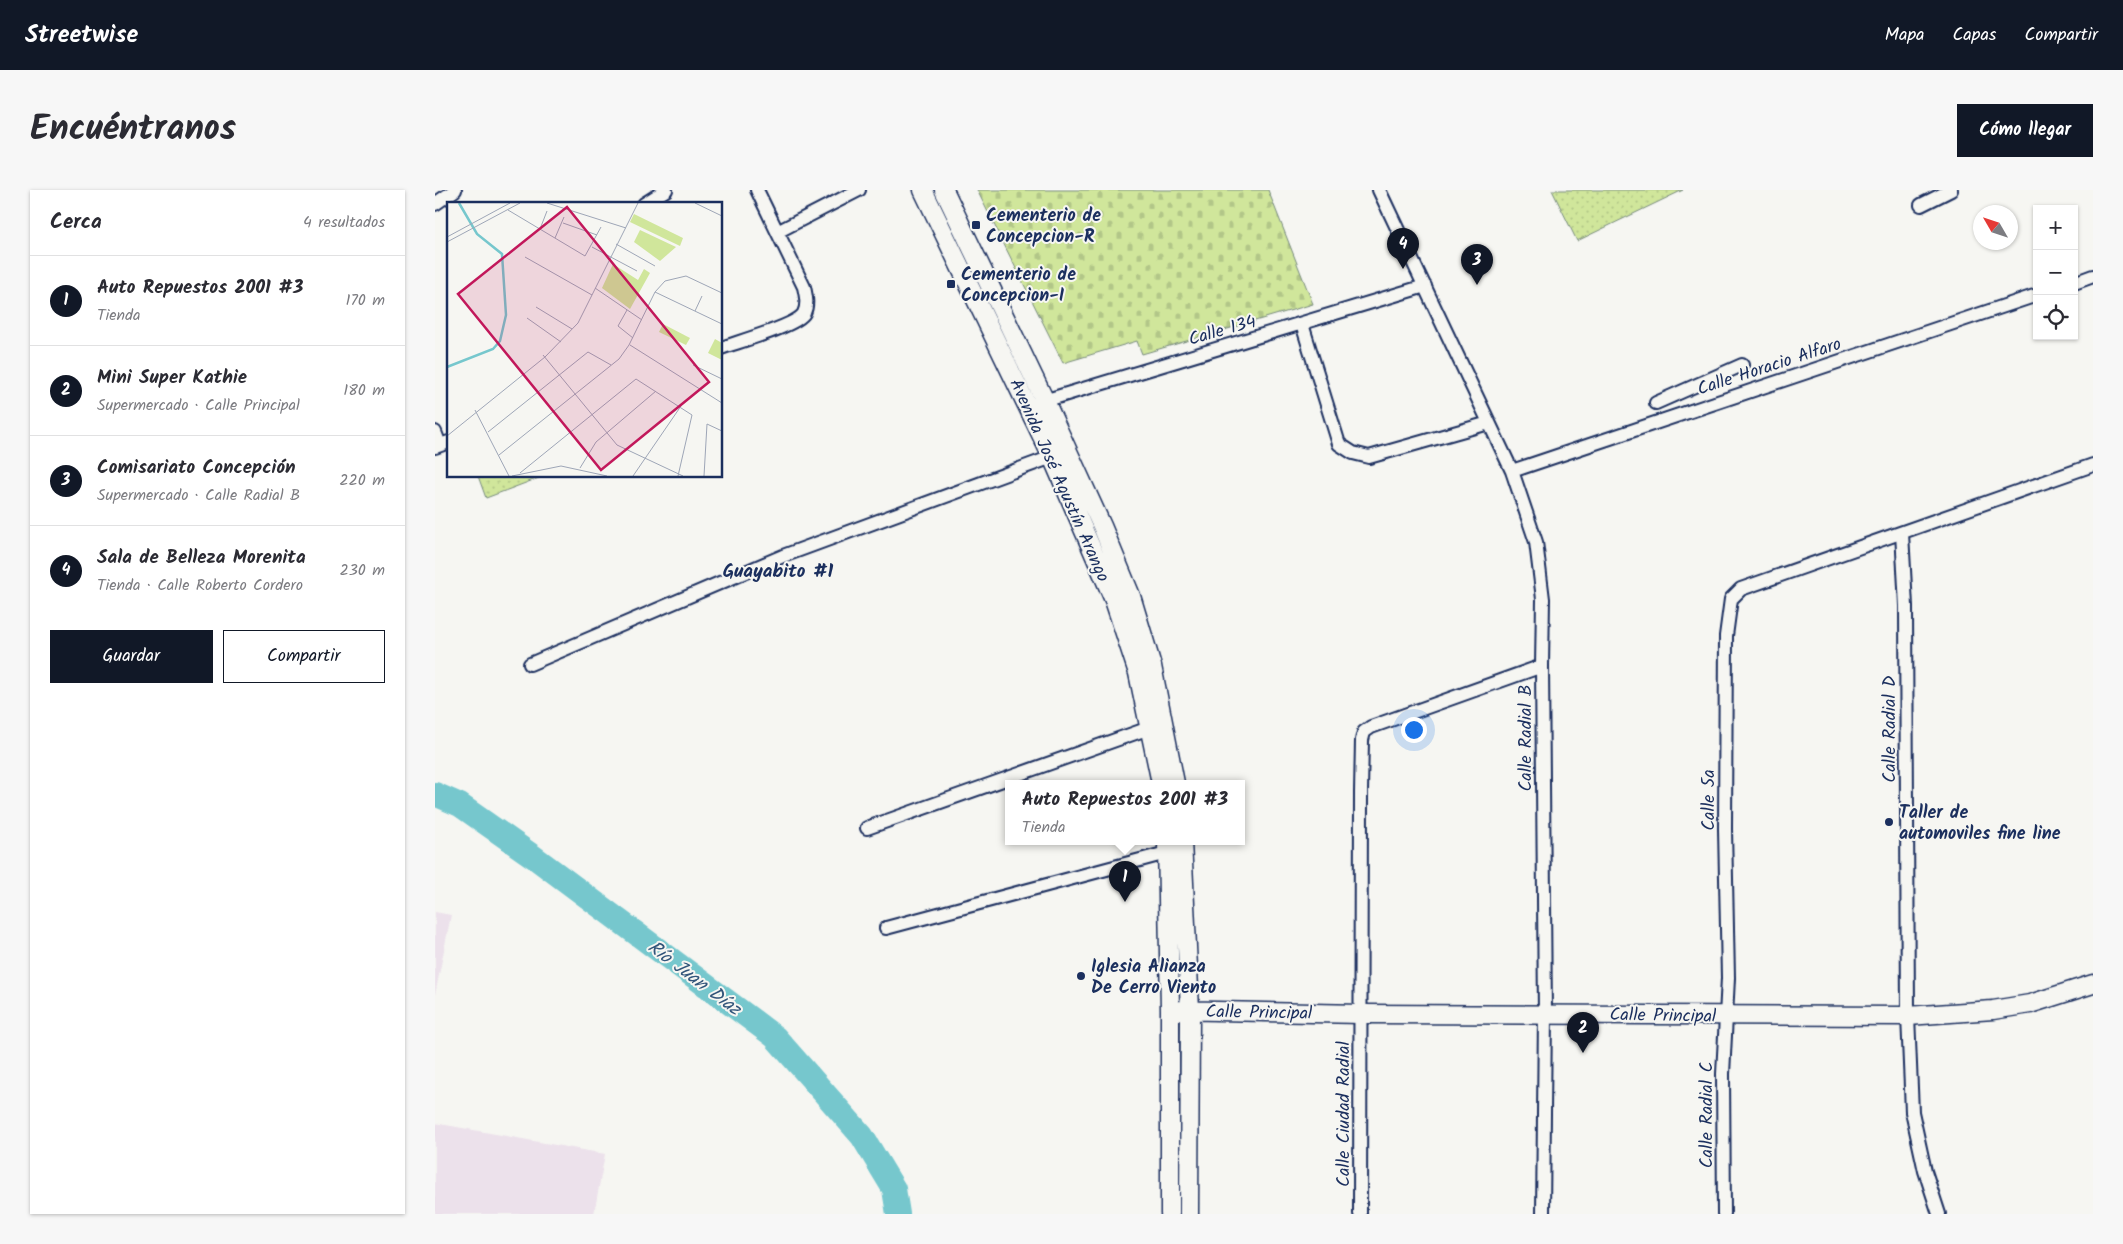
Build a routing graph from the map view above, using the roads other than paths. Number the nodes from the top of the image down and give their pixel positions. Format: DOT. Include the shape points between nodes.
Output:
graph roads {
  1 [pos="455,190"];
  2 [pos="666,190"];
  3 [pos="757,190"];
  4 [pos="859,190"];
  5 [pos="923,190"];
  6 [pos="944,190"];
  7 [pos="1379,190"];
  8 [pos="1951,190"];
  9 [pos="647,202"];
  10 [pos="435,204"];
  11 [pos="1921,205"];
  12 [pos="779,231"];
  13 [pos="2093,276"];
  14 [pos="2078,281"];
  15 [pos="1425,286"];
  16 [pos="2033,296"];
  17 [pos="1302,324"];
  18 [pos="723,347"];
  19 [pos="1742,365"];
  20 [pos="1671,397"];
  21 [pos="1045,401"];
  22 [pos="1656,404"];
  23 [pos="1027,405"];
  24 [pos="1678,414"];
  25 [pos="1489,424"];
  26 [pos="435,432"];
  27 [pos="441,445"];
  28 [pos="1052,457"];
  29 [pos="2093,465"];
  30 [pos="1512,471"];
  31 [pos="1902,533"];
  32 [pos="530,664"];
  33 [pos="1542,666"];
  34 [pos="1156,725"];
  35 [pos="1161,780"];
  36 [pos="1174,780"];
  37 [pos="867,828"];
  38 [pos="1176,846"];
  39 [pos="886,928"];
  40 [pos="2093,984"];
  41 [pos="1170,1010"];
  42 [pos="1190,1010"];
  43 [pos="1361,1014"];
  44 [pos="1545,1014"];
  45 [pos="1726,1016"];
  46 [pos="1908,1016"];
  47 [pos="1170,1214"];
  48 [pos="1189,1214"];
  49 [pos="1360,1214"];
  50 [pos="1543,1214"];
  51 [pos="1724,1214"];
  52 [pos="1939,1214"];
  1 -- 10 [label="street"];
  2 -- 9 [label="street"];
  3 -- 12 [label="street"];
  4 -- 12 [label="street"];
  5 -- 23 [label="main road, Avenida José Agustín Arango"];
  6 -- 21 [label="main road, Avenida José Agustín Arango"];
  7 -- 15 [label="street, Calle Radial B"];
  8 -- 11 [label="street"];
  12 -- 18 [label="street" via="804,287 807,302 803,315 791,324"];
  13 -- 14 [label="street"];
  15 -- 17 [label="street, Calle 134"];
  15 -- 25 [label="street, Calle Radial B"];
  16 -- 24 [label="street, Calle Horacio Alfaro"];
  17 -- 21 [label="street, Calle 134"];
  17 -- 25 [label="street" via="1339,444 1353,453 1369,457"];
  19 -- 20 [label="street"];
  20 -- 22 [label="street"];
  20 -- 24 [label="street"];
  21 -- 23 [label="street, Calle 134"];
  21 -- 34 [label="main road, Avenida José Agustín Arango" via="1131,596 1152,666"];
  23 -- 28 [label="main road, Avenida José Agustín Arango"];
  24 -- 30 [label="street, Calle Horacio Alfaro"];
  25 -- 30 [label="street, Calle Radial B"];
  26 -- 27 [label="street"];
  28 -- 32 [label="street" via="783,556"];
  28 -- 34 [label="main road, Avenida José Agustín Arango" via="1114,600"];
  29 -- 31 [label="street"];
  30 -- 33 [label="street, Calle Radial B" via="1536,542 1543,599"];
  31 -- 45 [label="street, Calle 5a" via="1741,589 1731,599 1726,636"];
  31 -- 46 [label="street, Calle Radial D" via="1906,606"];
  33 -- 43 [label="street, Calle Ciudad Radial" via="1371,727 1365,732 1361,793"];
  33 -- 44 [label="street, Calle Radial B"];
  34 -- 35 [label="main road, Avenida José Agustín Arango"];
  34 -- 36 [label="main road, Avenida José Agustín Arango"];
  34 -- 37 [label="street"];
  38 -- 39 [label="street"];
  38 -- 41 [label="main road"];
  38 -- 42 [label="main road"];
  40 -- 46 [label="main road, Calle Principal" via="2030,1004"];
  41 -- 42 [label="main road, Calle Principal"];
  41 -- 47 [label="main road"];
  42 -- 43 [label="main road, Calle Principal"];
  42 -- 48 [label="main road"];
  43 -- 44 [label="main road, Calle Principal"];
  43 -- 49 [label="street, Calle Ciudad Radial"];
  44 -- 45 [label="main road, Calle Principal"];
  44 -- 50 [label="street, Calle Radial B"];
  45 -- 46 [label="main road, Calle Principal"];
  45 -- 51 [label="street, Calle Radial C"];
  46 -- 52 [label="street, Calle Radial D" via="1915,1133"];
}
